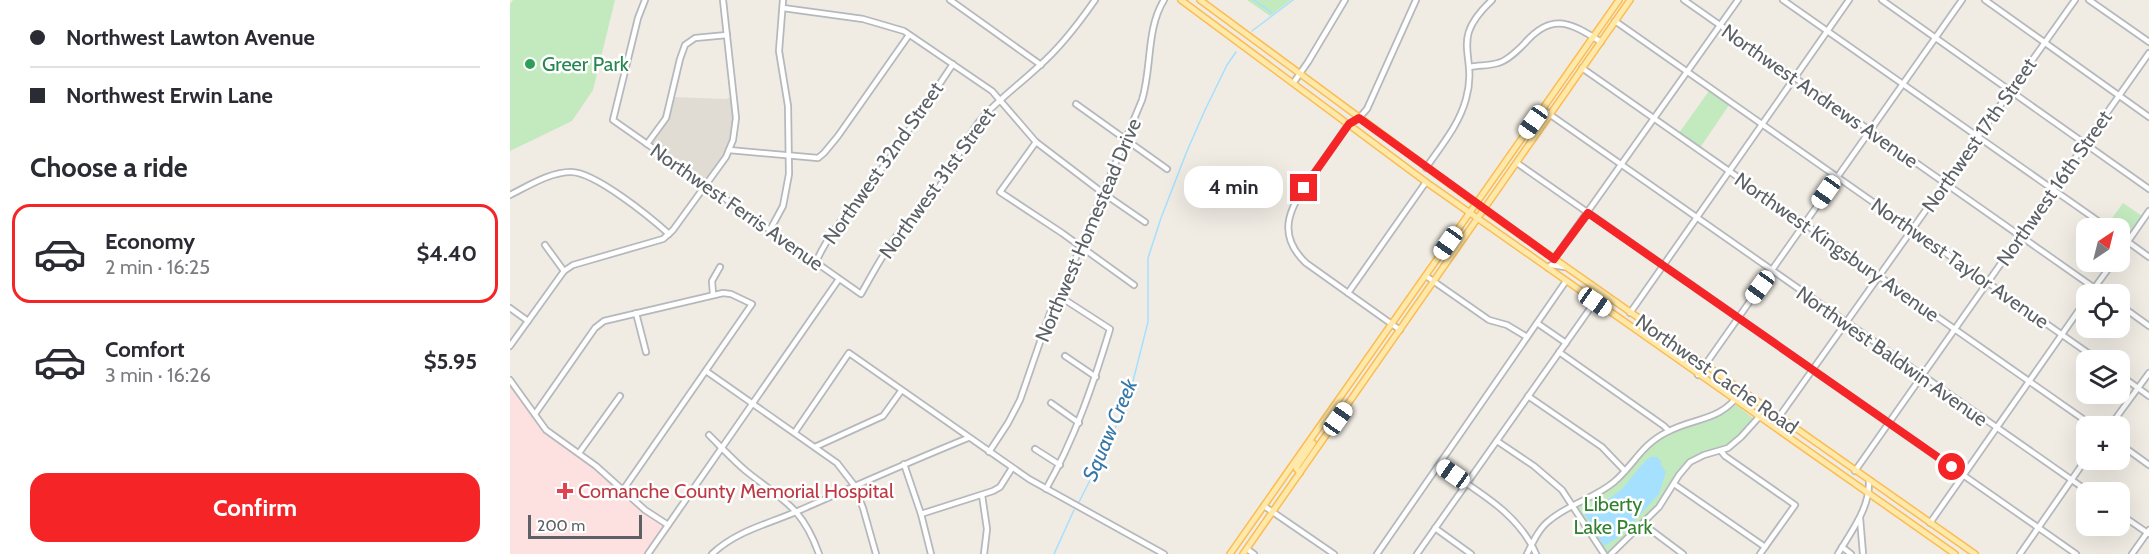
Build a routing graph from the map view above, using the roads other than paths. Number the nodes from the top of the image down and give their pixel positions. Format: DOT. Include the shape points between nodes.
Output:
graph roads {
  1 [pos="645,0"];
  2 [pos="723,0"];
  3 [pos="783,0"];
  4 [pos="950,0"];
  5 [pos="1095,0"];
  6 [pos="1164,0"];
  7 [pos="1181,0"];
  8 [pos="1200,0"];
  9 [pos="1345,0"];
  10 [pos="1416,0"];
  11 [pos="1491,0"];
  12 [pos="1619,0"];
  13 [pos="1630,0"];
  14 [pos="1684,0"];
  15 [pos="1738,0"];
  16 [pos="1783,0"];
  17 [pos="1849,0"];
  18 [pos="1882,0"];
  19 [pos="1962,0"];
  20 [pos="1985,0"];
  21 [pos="2075,0"];
  22 [pos="2088,0"];
  23 [pos="783,8"];
  24 [pos="1615,21"];
  25 [pos="1720,26"];
  26 [pos="1827,31"];
  27 [pos="727,35"];
  28 [pos="909,35"];
  29 [pos="1593,37"];
  30 [pos="1936,39"];
  31 [pos="1601,42"];
  32 [pos="2044,42"];
  33 [pos="2149,42"];
  34 [pos="2149,53"];
  35 [pos="953,64"];
  36 [pos="1041,65"];
  37 [pos="1470,67"];
  38 [pos="1582,68"];
  39 [pos="1687,72"];
  40 [pos="1301,74"];
  41 [pos="1794,78"];
  42 [pos="1294,82"];
  43 [pos="1903,84"];
  44 [pos="2010,91"];
  45 [pos="2119,96"];
  46 [pos="1000,99"];
  47 [pos="1076,104"];
  48 [pos="1542,109"];
  49 [pos="1550,115"];
  50 [pos="2149,117"];
  51 [pos="1359,118"];
  52 [pos="1653,120"];
  53 [pos="1349,124"];
  54 [pos="1762,124"];
  55 [pos="1870,131"];
  56 [pos="1978,137"];
  57 [pos="1125,140"];
  58 [pos="1036,142"];
  59 [pos="2085,143"];
  60 [pos="647,144"];
  61 [pos="729,150"];
  62 [pos="789,155"];
  63 [pos="1517,163"];
  64 [pos="1622,165"];
  65 [pos="1426,168"];
  66 [pos="1167,170"];
  67 [pos="1729,171"];
  68 [pos="1837,177"];
  69 [pos="1426,182"];
  70 [pos="1945,183"];
  71 [pos="705,184"];
  72 [pos="2149,189"];
  73 [pos="2053,190"];
  74 [pos="1103,193"];
  75 [pos="510,195"];
  76 [pos="1476,203"];
  77 [pos="1485,210"];
  78 [pos="2149,211"];
  79 [pos="1470,212"];
  80 [pos="1588,213"];
  81 [pos="1696,218"];
  82 [pos="2094,218"];
  83 [pos="1478,219"];
  84 [pos="1145,222"];
  85 [pos="1805,224"];
  86 [pos="770,230"];
  87 [pos="1912,230"];
  88 [pos="669,234"];
  89 [pos="2021,237"];
  90 [pos="2130,238"];
  91 [pos="2130,244"];
  92 [pos="546,245"];
  93 [pos="1081,247"];
  94 [pos="2149,257"];
  95 [pos="1554,259"];
  96 [pos="816,262"];
  97 [pos="1663,264"];
  98 [pos="720,267"];
  99 [pos="1565,267"];
  100 [pos="1548,268"];
  101 [pos="564,271"];
  102 [pos="1771,271"];
  103 [pos="1426,276"];
  104 [pos="1879,277"];
  105 [pos="839,279"];
  106 [pos="1566,281"];
  107 [pos="1434,282"];
  108 [pos="1988,283"];
  109 [pos="2089,284"];
  110 [pos="1134,285"];
  111 [pos="1348,293"];
  112 [pos="1602,293"];
  113 [pos="713,294"];
  114 [pos="861,294"];
  115 [pos="1059,296"];
  116 [pos="1595,302"];
  117 [pos="510,308"];
  118 [pos="1630,312"];
  119 [pos="2130,312"];
  120 [pos="636,313"];
  121 [pos="2076,315"];
  122 [pos="1738,318"];
  123 [pos="528,321"];
  124 [pos="1538,323"];
  125 [pos="1392,324"];
  126 [pos="1846,324"];
  127 [pos="2149,326"];
  128 [pos="1400,330"];
  129 [pos="1955,330"];
  130 [pos="2062,335"];
  131 [pos="1527,338"];
  132 [pos="1566,343"];
  133 [pos="510,346"];
  134 [pos="2084,350"];
  135 [pos="646,352"];
  136 [pos="1559,352"];
  137 [pos="1065,356"];
  138 [pos="1704,365"];
  139 [pos="1813,370"];
  140 [pos="706,371"];
  141 [pos="2149,373"];
  142 [pos="1698,375"];
  143 [pos="1922,376"];
  144 [pos="1096,377"];
  145 [pos="510,380"];
  146 [pos="2029,382"];
  147 [pos="2130,382"];
  148 [pos="2138,388"];
  149 [pos="902,391"];
  150 [pos="1742,391"];
  151 [pos="620,396"];
  152 [pos="1528,396"];
  153 [pos="2149,396"];
  154 [pos="1735,400"];
  155 [pos="1051,403"];
  156 [pos="753,404"];
  157 [pos="535,414"];
  158 [pos="2078,416"];
  159 [pos="2117,416"];
  160 [pos="1758,417"];
  161 [pos="1779,417"];
  162 [pos="1079,423"];
  163 [pos="1889,424"];
  164 [pos="1321,426"];
  165 [pos="1997,428"];
  166 [pos="1669,431"];
  167 [pos="795,432"];
  168 [pos="709,435"];
  169 [pos="968,438"];
  170 [pos="1497,441"];
  171 [pos="721,447"];
  172 [pos="815,447"];
  173 [pos="1035,449"];
  174 [pos="1721,451"];
  175 [pos="2130,451"];
  176 [pos="989,452"];
  177 [pos="579,453"];
  178 [pos="904,464"];
  179 [pos="1060,465"];
  180 [pos="1439,465"];
  181 [pos="2149,465"];
  182 [pos="1291,467"];
  183 [pos="1012,468"];
  184 [pos="2079,470"];
  185 [pos="1625,471"];
  186 [pos="1855,471"];
  187 [pos="1300,473"];
  188 [pos="1841,474"];
  189 [pos="1964,476"];
  190 [pos="1869,480"];
  191 [pos="2072,480"];
  192 [pos="2076,483"];
  193 [pos="1466,484"];
  194 [pos="1674,484"];
  195 [pos="1855,484"];
  196 [pos="854,485"];
  197 [pos="1046,489"];
  198 [pos="623,490"];
  199 [pos="1883,490"];
  200 [pos="1869,494"];
  201 [pos="982,495"];
  202 [pos="1282,498"];
  203 [pos="1264,506"];
  204 [pos="1573,506"];
  205 [pos="797,512"];
  206 [pos="1273,512"];
  207 [pos="921,514"];
  208 [pos="1860,516"];
  209 [pos="2130,520"];
  210 [pos="1930,523"];
  211 [pos="1643,524"];
  212 [pos="668,525"];
  213 [pos="1435,528"];
  214 [pos="2038,528"];
  215 [pos="2148,532"];
  216 [pos="1532,544"];
  217 [pos="1765,547"];
  218 [pos="1842,547"];
  219 [pos="1245,551"];
  220 [pos="648,554"];
  221 [pos="712,554"];
  222 [pos="819,554"];
  223 [pos="876,554"];
  224 [pos="931,554"];
  225 [pos="984,554"];
  226 [pos="1164,554"];
  227 [pos="1230,554"];
  228 [pos="1254,554"];
  229 [pos="1334,554"];
  230 [pos="1377,554"];
  231 [pos="1417,554"];
  232 [pos="1471,554"];
  233 [pos="1527,554"];
  234 [pos="1536,554"];
  235 [pos="1604,554"];
  236 [pos="1611,554"];
  237 [pos="1683,554"];
  238 [pos="1760,554"];
  239 [pos="1838,554"];
  240 [pos="1851,554"];
  241 [pos="1863,554"];
  242 [pos="1955,554"];
  243 [pos="1975,554"];
  244 [pos="2020,554"];
  245 [pos="2076,554"];
  246 [pos="2132,554"];
  1 -- 60 [label="street, Northwest Ferris Avenue" via="613,120"];
  2 -- 27 [label="street"];
  3 -- 23 [label="street"];
  4 -- 36 [label="street"];
  5 -- 36 [label="street, Northwest 31st Street"];
  6 -- 57 [label="street, Northwest Homestead Drive" via="1153,27 1146,88"];
  7 -- 42 [label="main road, Northwest Cache Road"];
  8 -- 40 [label="main road, Northwest Cache Road"];
  9 -- 40 [label="street"];
  10 -- 51 [label="street" via="1372,99"];
  11 -- 37 [label="street" via="1469,28 1466,55"];
  12 -- 29 [label="main road"];
  13 -- 24 [label="main road"];
  14 -- 25 [label="street, Northwest Andrews Avenue"];
  15 -- 25 [label="street"];
  16 -- 26 [label="street"];
  17 -- 26 [label="street"];
  18 -- 30 [label="street"];
  19 -- 30 [label="street"];
  20 -- 32 [label="street"];
  21 -- 32 [label="street, Northwest 17th Street"];
  22 -- 33 [label="street"];
  23 -- 28 [label="street" via="863,19"];
  23 -- 62 [label="street" via="779,51 788,106"];
  24 -- 31 [label="main road"];
  24 -- 39 [label="street, Northwest Taylor Avenue"];
  25 -- 39 [label="street"];
  25 -- 41 [label="street, Northwest Andrews Avenue"];
  26 -- 41 [label="street"];
  26 -- 43 [label="street"];
  27 -- 60 [label="street" via="695,38 685,45 666,118"];
  27 -- 61 [label="street" via="736,118"];
  28 -- 35 [label="street"];
  28 -- 62 [label="street" via="824,153 818,158"];
  29 -- 31 [label="street"];
  29 -- 37 [label="street" via="1572,26 1543,25 1499,63"];
  29 -- 48 [label="main road"];
  30 -- 43 [label="street"];
  30 -- 44 [label="street"];
  31 -- 38 [label="main road"];
  32 -- 44 [label="street, Northwest 17th Street"];
  32 -- 45 [label="street"];
  34 -- 45 [label="street, Northwest 16th Street"];
  35 -- 46 [label="street"];
  35 -- 96 [label="street, Northwest 32nd Street"];
  36 -- 46 [label="street, Northwest 31st Street"];
  37 -- 65 [label="street" via="1463,110"];
  38 -- 49 [label="main road"];
  38 -- 52 [label="street, Northwest Kingsbury Avenue"];
  39 -- 52 [label="street"];
  39 -- 54 [label="street, Northwest Taylor Avenue"];
  40 -- 42 [label="street"];
  40 -- 51 [label="main road, Northwest Cache Road"];
  41 -- 54 [label="street"];
  41 -- 55 [label="street, Northwest Andrews Avenue"];
  42 -- 53 [label="main road, Northwest Cache Road"];
  43 -- 55 [label="street"];
  43 -- 56 [label="street"];
  44 -- 56 [label="street, Northwest 17th Street"];
  44 -- 59 [label="street"];
  45 -- 50 [label="street"];
  45 -- 59 [label="street, Northwest 16th Street"];
  46 -- 58 [label="street"];
  46 -- 114 [label="street, Northwest 31st Street" via="970,134 934,194 891,244"];
  47 -- 57 [label="street"];
  48 -- 49 [label="street, Northwest Baldwin Avenue"];
  48 -- 76 [label="main road"];
  49 -- 63 [label="main road"];
  49 -- 64 [label="street, Northwest Baldwin Avenue"];
  51 -- 53 [label="street"];
  51 -- 65 [label="main road, Northwest Cache Road"];
  52 -- 64 [label="street"];
  52 -- 67 [label="street, Northwest Kingsbury Avenue"];
  53 -- 69 [label="main road, Northwest Cache Road"];
  53 -- 111 [label="street" via="1295,202 1288,230 1298,255"];
  54 -- 67 [label="street"];
  54 -- 68 [label="street, Northwest Taylor Avenue"];
  55 -- 68 [label="street"];
  55 -- 70 [label="street, Northwest Andrews Avenue"];
  56 -- 70 [label="street, Northwest 17th Street"];
  56 -- 73 [label="street"];
  57 -- 66 [label="street"];
  57 -- 74 [label="street, Northwest Homestead Drive"];
  58 -- 74 [label="street"];
  58 -- 93 [label="street" via="1000,192"];
  59 -- 72 [label="street"];
  59 -- 73 [label="street, Northwest 16th Street"];
  60 -- 71 [label="street, Northwest Ferris Avenue"];
  61 -- 62 [label="street"];
  61 -- 71 [label="street"];
  62 -- 86 [label="street" via="783,206"];
  63 -- 77 [label="main road"];
  63 -- 80 [label="street"];
  64 -- 80 [label="street"];
  64 -- 81 [label="street, Northwest Baldwin Avenue"];
  65 -- 76 [label="main road, Northwest Cache Road"];
  67 -- 81 [label="street"];
  67 -- 85 [label="street, Northwest Kingsbury Avenue"];
  68 -- 85 [label="street"];
  68 -- 87 [label="street, Northwest Taylor Avenue"];
  69 -- 79 [label="main road, Northwest Cache Road"];
  69 -- 111 [label="street"];
  70 -- 87 [label="street, Northwest 17th Street"];
  70 -- 89 [label="street, Northwest Andrews Avenue"];
  71 -- 86 [label="street, Northwest Ferris Avenue"];
  71 -- 88 [label="street"];
  73 -- 82 [label="street"];
  73 -- 89 [label="street, Northwest 16th Street"];
  74 -- 84 [label="street"];
  74 -- 93 [label="street, Northwest Homestead Drive"];
  75 -- 88 [label="street" via="556,174 582,173"];
  76 -- 77 [label="main road, Northwest Cache Road"];
  76 -- 79 [label="main road"];
  77 -- 83 [label="main road"];
  77 -- 95 [label="main road, Northwest Cache Road"];
  78 -- 90 [label="street"];
  79 -- 83 [label="main road, Northwest Cache Road"];
  79 -- 103 [label="main road"];
  80 -- 95 [label="street"];
  80 -- 97 [label="street"];
  81 -- 97 [label="street"];
  81 -- 102 [label="street, Northwest Baldwin Avenue"];
  83 -- 100 [label="main road, Northwest Cache Road"];
  83 -- 107 [label="main road"];
  85 -- 102 [label="street"];
  85 -- 104 [label="street, Northwest Kingsbury Avenue"];
  86 -- 96 [label="street, Northwest Ferris Avenue"];
  87 -- 104 [label="street, Northwest 17th Street"];
  87 -- 108 [label="street, Northwest Taylor Avenue"];
  88 -- 101 [label="street" via="654,243 580,262"];
  89 -- 108 [label="street, Northwest 16th Street"];
  89 -- 109 [label="street, Northwest Andrews Avenue"];
  91 -- 94 [label="street"];
  92 -- 101 [label="street"];
  93 -- 110 [label="street"];
  93 -- 115 [label="street, Northwest Homestead Drive"];
  95 -- 99 [label="main road, Northwest Cache Road"];
  96 -- 105 [label="street, Northwest Ferris Avenue"];
  97 -- 118 [label="street"];
  97 -- 122 [label="street"];
  98 -- 113 [label="street" via="712,281"];
  99 -- 100 [label="street"];
  99 -- 112 [label="main road, Northwest Cache Road"];
  100 -- 106 [label="main road, Northwest Cache Road"];
  101 -- 123 [label="street"];
  102 -- 122 [label="street"];
  102 -- 126 [label="street, Northwest Baldwin Avenue"];
  103 -- 107 [label="street"];
  103 -- 125 [label="main road"];
  104 -- 126 [label="street, Northwest 17th Street"];
  104 -- 129 [label="street, Northwest Kingsbury Avenue"];
  105 -- 114 [label="street, Northwest Ferris Avenue"];
  105 -- 156 [label="street"];
  106 -- 116 [label="main road, Northwest Cache Road"];
  106 -- 124 [label="street"];
  107 -- 128 [label="main road"];
  107 -- 131 [label="street" via="1489,320 1507,325"];
  108 -- 129 [label="street, Northwest 16th Street"];
  108 -- 130 [label="street, Northwest Taylor Avenue"];
  111 -- 125 [label="street"];
  112 -- 116 [label="street"];
  112 -- 118 [label="main road, Northwest Cache Road"];
  113 -- 120 [label="street"];
  113 -- 140 [label="street" via="731,294 752,304"];
  115 -- 144 [label="street" via="1110,329"];
  115 -- 176 [label="street, Northwest Homestead Drive" via="1020,400"];
  116 -- 132 [label="street"];
  116 -- 142 [label="main road, Northwest Cache Road"];
  117 -- 123 [label="street"];
  118 -- 138 [label="main road, Northwest Cache Road"];
  119 -- 127 [label="street"];
  120 -- 135 [label="street"];
  120 -- 157 [label="street" via="604,321 595,328"];
  121 -- 130 [label="street"];
  122 -- 138 [label="street"];
  122 -- 139 [label="street"];
  123 -- 133 [label="street"];
  124 -- 131 [label="street"];
  124 -- 132 [label="street"];
  125 -- 128 [label="street"];
  125 -- 164 [label="main road"];
  126 -- 139 [label="street, Northwest 17th Street"];
  126 -- 143 [label="street, Northwest Baldwin Avenue"];
  128 -- 187 [label="main road"];
  129 -- 143 [label="street, Northwest 16th Street"];
  129 -- 146 [label="street, Northwest Kingsbury Avenue"];
  130 -- 134 [label="street, Northwest Taylor Avenue"];
  130 -- 146 [label="street"];
  131 -- 180 [label="street"];
  132 -- 136 [label="street"];
  136 -- 152 [label="street"];
  136 -- 166 [label="street"];
  137 -- 144 [label="street"];
  138 -- 142 [label="street"];
  138 -- 150 [label="main road, Northwest Cache Road"];
  139 -- 161 [label="street, Northwest 17th Street"];
  139 -- 163 [label="street"];
  140 -- 156 [label="street"];
  140 -- 198 [label="street"];
  141 -- 148 [label="street"];
  142 -- 154 [label="main road, Northwest Cache Road"];
  143 -- 163 [label="street, Northwest 16th Street"];
  143 -- 165 [label="street, Northwest Baldwin Avenue"];
  144 -- 162 [label="street"];
  145 -- 157 [label="street"];
  146 -- 158 [label="street, Northwest Kingsbury Avenue"];
  146 -- 165 [label="street"];
  147 -- 148 [label="street"];
  148 -- 153 [label="street"];
  148 -- 159 [label="street"];
  149 -- 167 [label="street" via="849,353"];
  149 -- 169 [label="street"];
  149 -- 172 [label="street" via="883,416"];
  150 -- 154 [label="street"];
  150 -- 161 [label="main road, Northwest Cache Road"];
  151 -- 177 [label="street"];
  152 -- 170 [label="street"];
  152 -- 185 [label="street" via="1602,447"];
  154 -- 160 [label="main road, Northwest Cache Road"];
  154 -- 166 [label="street" via="1715,416"];
  155 -- 162 [label="street"];
  156 -- 167 [label="street"];
  156 -- 171 [label="street"];
  157 -- 177 [label="street" via="546,430"];
  160 -- 174 [label="street" via="1734,444"];
  160 -- 188 [label="main road, Northwest Cache Road"];
  161 -- 186 [label="main road, Northwest Cache Road"];
  162 -- 179 [label="street"];
  163 -- 186 [label="street, Northwest 16th Street"];
  163 -- 189 [label="street"];
  164 -- 182 [label="main road"];
  164 -- 187 [label="main road" via="1296,468"];
  165 -- 189 [label="street"];
  165 -- 191 [label="street, Northwest Baldwin Avenue"];
  166 -- 185 [label="street" via="1646,446"];
  167 -- 172 [label="street"];
  168 -- 171 [label="street"];
  169 -- 176 [label="street"];
  169 -- 178 [label="street"];
  170 -- 193 [label="street"];
  170 -- 204 [label="street" via="1551,479"];
  171 -- 205 [label="street"];
  171 -- 212 [label="street"];
  172 -- 196 [label="street" via="837,463"];
  173 -- 179 [label="street"];
  174 -- 194 [label="street" via="1690,462"];
  174 -- 217 [label="street" via="1795,505"];
  175 -- 181 [label="street"];
  176 -- 183 [label="street"];
  177 -- 198 [label="street"];
  178 -- 196 [label="street"];
  178 -- 207 [label="street"];
  179 -- 197 [label="street"];
  180 -- 193 [label="street"];
  180 -- 230 [label="street"];
  182 -- 202 [label="main road" via="1294,473"];
  182 -- 203 [label="main road"];
  183 -- 197 [label="street"];
  183 -- 201 [label="street" via="1000,487"];
  184 -- 191 [label="street"];
  185 -- 204 [label="street" via="1605,489"];
  186 -- 188 [label="street"];
  186 -- 190 [label="main road, Northwest Cache Road"];
  186 -- 195 [label="street"];
  187 -- 202 [label="main road"];
  188 -- 195 [label="main road, Northwest Cache Road"];
  189 -- 210 [label="street"];
  189 -- 214 [label="street"];
  190 -- 199 [label="main road, Northwest Cache Road"];
  190 -- 200 [label="street"];
  191 -- 192 [label="street, Northwest Baldwin Avenue"];
  191 -- 214 [label="street"];
  193 -- 213 [label="street"];
  193 -- 216 [label="street" via="1512,519"];
  194 -- 211 [label="street"];
  194 -- 217 [label="street"];
  195 -- 200 [label="main road, Northwest Cache Road"];
  196 -- 205 [label="street"];
  196 -- 223 [label="street"];
  197 -- 226 [label="street"];
  198 -- 212 [label="street"];
  199 -- 200 [label="street"];
  199 -- 210 [label="main road, Northwest Cache Road"];
  200 -- 208 [label="street"];
  200 -- 242 [label="main road, Northwest Cache Road"];
  201 -- 207 [label="street"];
  201 -- 225 [label="street" via="987,530"];
  202 -- 206 [label="main road"];
  203 -- 206 [label="street"];
  203 -- 227 [label="main road"];
  204 -- 216 [label="street" via="1550,520"];
  204 -- 235 [label="street"];
  205 -- 221 [label="street" via="728,540"];
  205 -- 222 [label="street"];
  206 -- 219 [label="main road"];
  206 -- 229 [label="street"];
  207 -- 224 [label="street"];
  208 -- 218 [label="street"];
  208 -- 241 [label="street"];
  209 -- 215 [label="street"];
  210 -- 243 [label="main road, Northwest Cache Road"];
  211 -- 236 [label="street"];
  211 -- 237 [label="street"];
  212 -- 220 [label="street"];
  213 -- 231 [label="street"];
  213 -- 232 [label="street"];
  214 -- 244 [label="street"];
  214 -- 245 [label="street"];
  215 -- 246 [label="street"];
  216 -- 233 [label="street"];
  216 -- 234 [label="street"];
  217 -- 238 [label="street"];
  218 -- 239 [label="street"];
  218 -- 240 [label="street"];
  219 -- 228 [label="street"];
}
